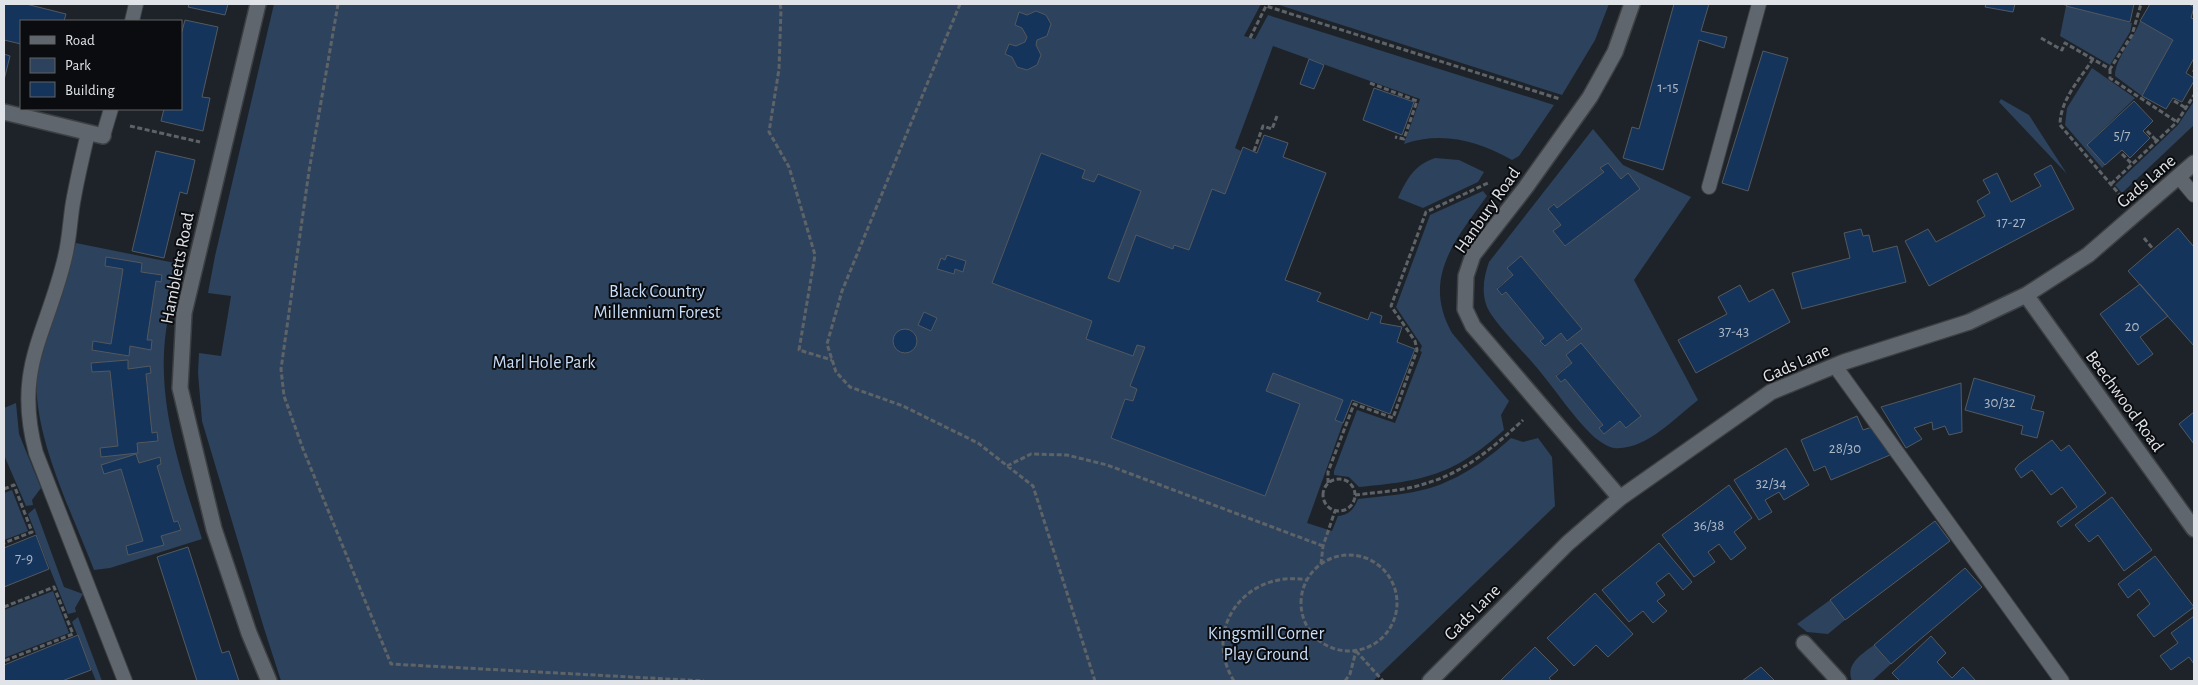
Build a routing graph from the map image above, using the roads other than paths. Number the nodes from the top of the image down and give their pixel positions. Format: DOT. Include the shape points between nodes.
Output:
graph roads {
  1 [pos="136,4"];
  2 [pos="258,4"];
  3 [pos="1632,4"];
  4 [pos="1759,4"];
  5 [pos="132,20"];
  6 [pos="4,112"];
  7 [pos="109,115"];
  8 [pos="96,135"];
  9 [pos="2194,163"];
  10 [pos="2179,178"];
  11 [pos="1709,187"];
  12 [pos="2194,195"];
  13 [pos="2026,295"];
  14 [pos="1835,366"];
  15 [pos="1620,498"];
  16 [pos="2194,529"];
  17 [pos="1804,643"];
  18 [pos="125,681"];
  19 [pos="270,681"];
  20 [pos="1430,681"];
  21 [pos="1840,681"];
  22 [pos="2062,681"];
  1 -- 5 [label="lane"];
  2 -- 19 [label="street, Hambletts Road" via="184,313 180,388 214,529 249,634"];
  3 -- 15 [label="street, Hanbury Road" via="1615,52 1590,97 1473,256 1466,276 1465,309 1473,326"];
  4 -- 11 [label="lane"];
  6 -- 8 [label="street"];
  7 -- 8 [label="lane"];
  8 -- 18 [label="lane" via="74,197 65,257 35,345 27,401 36,453"];
  9 -- 10 [label="street, Gads Lane"];
  10 -- 12 [label="lane"];
  10 -- 13 [label="street, Gads Lane" via="2088,255"];
  13 -- 14 [label="street, Gads Lane" via="1969,322"];
  13 -- 16 [label="street, Beechwood Road"];
  14 -- 15 [label="street, Gads Lane" via="1771,392"];
  14 -- 22 [label="lane"];
  15 -- 20 [label="street, Gads Lane" via="1568,543"];
  17 -- 21 [label="street"];
}
